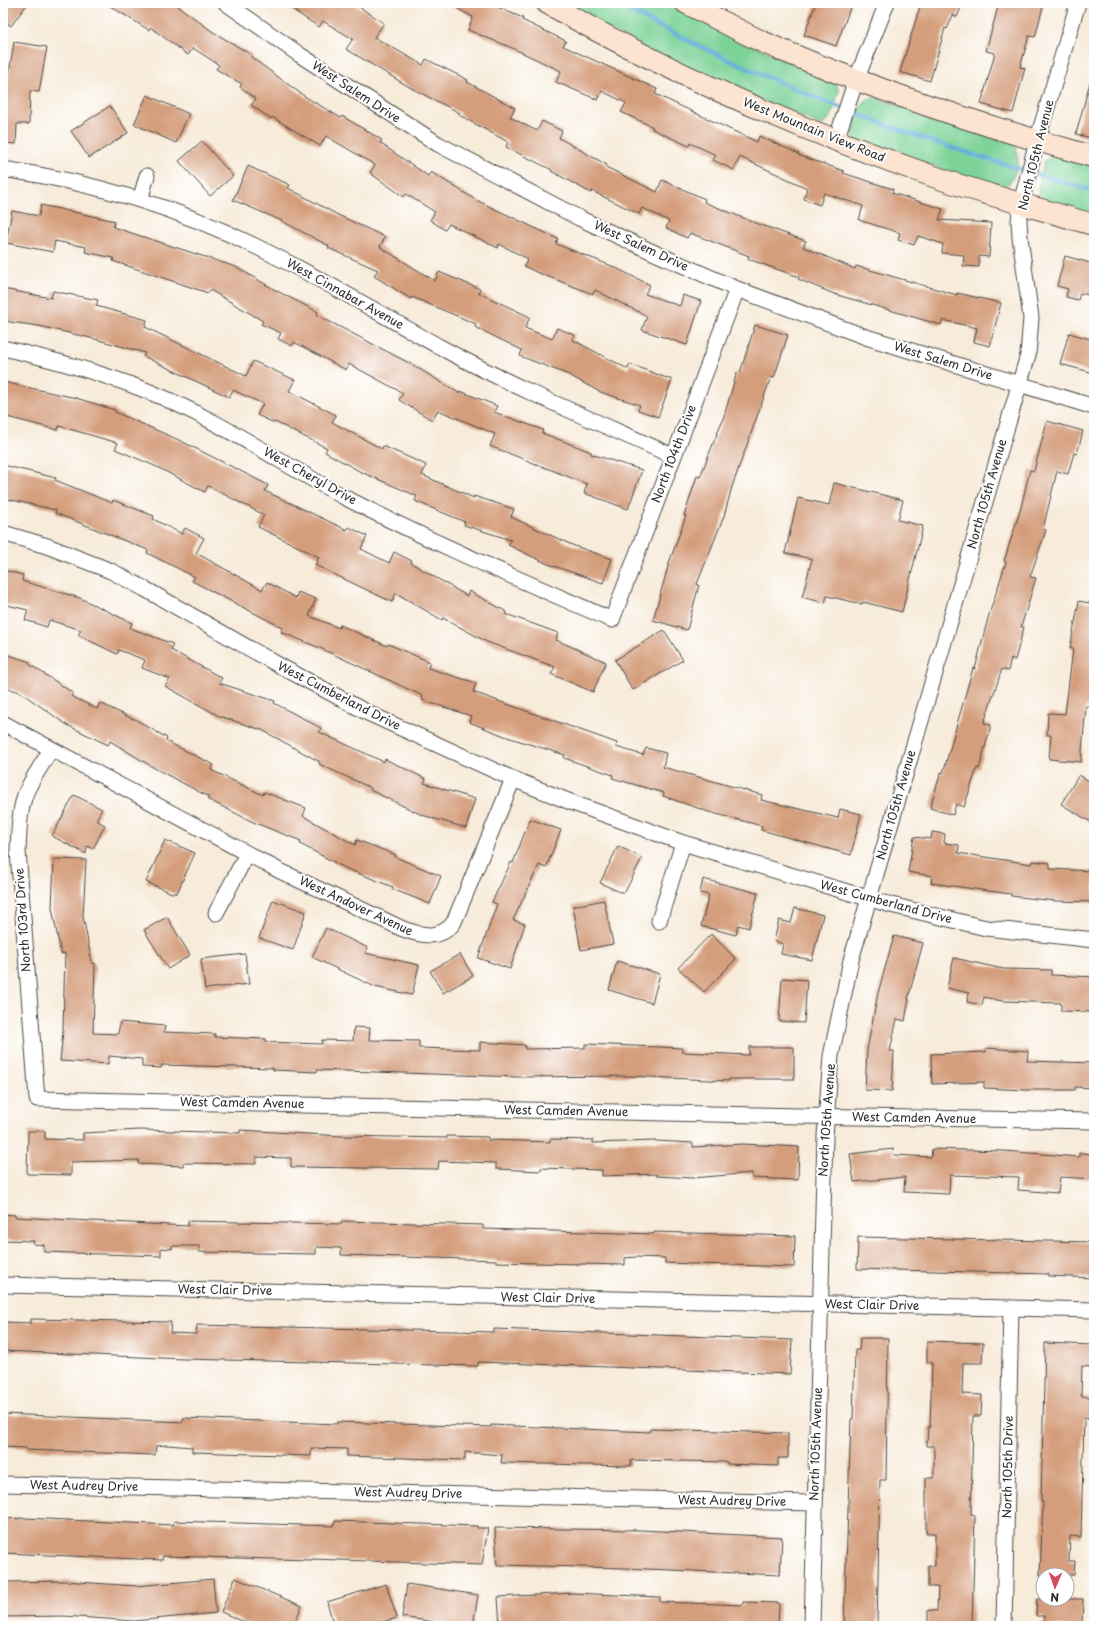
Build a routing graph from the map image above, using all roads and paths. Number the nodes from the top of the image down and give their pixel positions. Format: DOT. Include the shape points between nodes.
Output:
graph roads {
  1 [pos="226,3"];
  2 [pos="547,3"];
  3 [pos="887,3"];
  4 [pos="1078,3"];
  5 [pos="693,4"];
  6 [pos="856,80"];
  7 [pos="836,140"];
  8 [pos="1037,141"];
  9 [pos="1094,157"];
  10 [pos="3,169"];
  11 [pos="147,176"];
  12 [pos="140,200"];
  13 [pos="1022,203"];
  14 [pos="1094,225"];
  15 [pos="737,289"];
  16 [pos="3,348"];
  17 [pos="1020,385"];
  18 [pos="1094,407"];
  19 [pos="673,456"];
  20 [pos="3,533"];
  21 [pos="612,620"];
  22 [pos="3,723"];
  23 [pos="51,749"];
  24 [pos="513,779"];
  25 [pos="683,843"];
  26 [pos="247,854"];
  27 [pos="869,898"];
  28 [pos="216,913"];
  29 [pos="659,921"];
  30 [pos="1094,940"];
  31 [pos="37,1098"];
  32 [pos="826,1116"];
  33 [pos="1094,1121"];
  34 [pos="3,1285"];
  35 [pos="820,1304"];
  36 [pos="1012,1308"];
  37 [pos="1094,1310"];
  38 [pos="3,1484"];
  39 [pos="814,1503"];
  40 [pos="812,1626"];
  41 [pos="1004,1626"];
  1 -- 15 [label="street, West Salem Drive" via="300,55 438,144 579,218"];
  2 -- 7 [label="street, West Mountain View Road" via="616,41 725,94"];
  3 -- 6 [label="street"];
  4 -- 8 [label="street, North 105th Avenue"];
  5 -- 6 [label="street" via="777,48"];
  6 -- 7 [label="street"];
  6 -- 8 [label="street"];
  7 -- 13 [label="street, West Mountain View Road" via="936,177"];
  8 -- 9 [label="street"];
  8 -- 13 [label="street, North 105th Avenue"];
  10 -- 12 [label="street, West Cinnabar Avenue" via="61,179"];
  11 -- 12 [label="street"];
  12 -- 19 [label="street, West Cinnabar Avenue" via="258,247 485,370"];
  13 -- 14 [label="street, West Mountain View Road"];
  13 -- 17 [label="street, North 105th Avenue" via="1020,237 1031,318 1028,355"];
  15 -- 17 [label="street, West Salem Drive" via="866,337"];
  15 -- 19 [label="street, North 104th Drive"];
  16 -- 21 [label="street, West Cheryl Drive" via="50,359 146,390 408,528 491,568"];
  17 -- 18 [label="street, West Salem Drive"];
  17 -- 27 [label="street, North 105th Avenue"];
  19 -- 21 [label="street, North 104th Drive"];
  20 -- 24 [label="street, West Cumberland Drive" via="47,546 111,571 363,710"];
  22 -- 23 [label="street, West Andover Avenue"];
  23 -- 26 [label="street, West Andover Avenue"];
  23 -- 31 [label="street, North 103rd Drive" via="26,794 18,832"];
  24 -- 25 [label="street, West Cumberland Drive"];
  24 -- 26 [label="street, West Andover Avenue" via="454,922 449,930 435,935 421,935 403,929"];
  25 -- 27 [label="street, West Cumberland Drive"];
  25 -- 29 [label="street"];
  26 -- 28 [label="street"];
  27 -- 30 [label="street, West Cumberland Drive" via="986,928"];
  27 -- 32 [label="street, North 105th Avenue" via="844,988 832,1056"];
  31 -- 32 [label="street, West Camden Avenue"];
  32 -- 33 [label="street, West Camden Avenue"];
  32 -- 35 [label="street, North 105th Avenue"];
  34 -- 35 [label="street, West Clair Drive"];
  35 -- 36 [label="street, West Clair Drive"];
  35 -- 39 [label="street, North 105th Avenue"];
  36 -- 37 [label="street, West Clair Drive"];
  36 -- 41 [label="street, North 105th Drive"];
  38 -- 39 [label="street, West Audrey Drive"];
  39 -- 40 [label="street, North 105th Avenue"];
}
